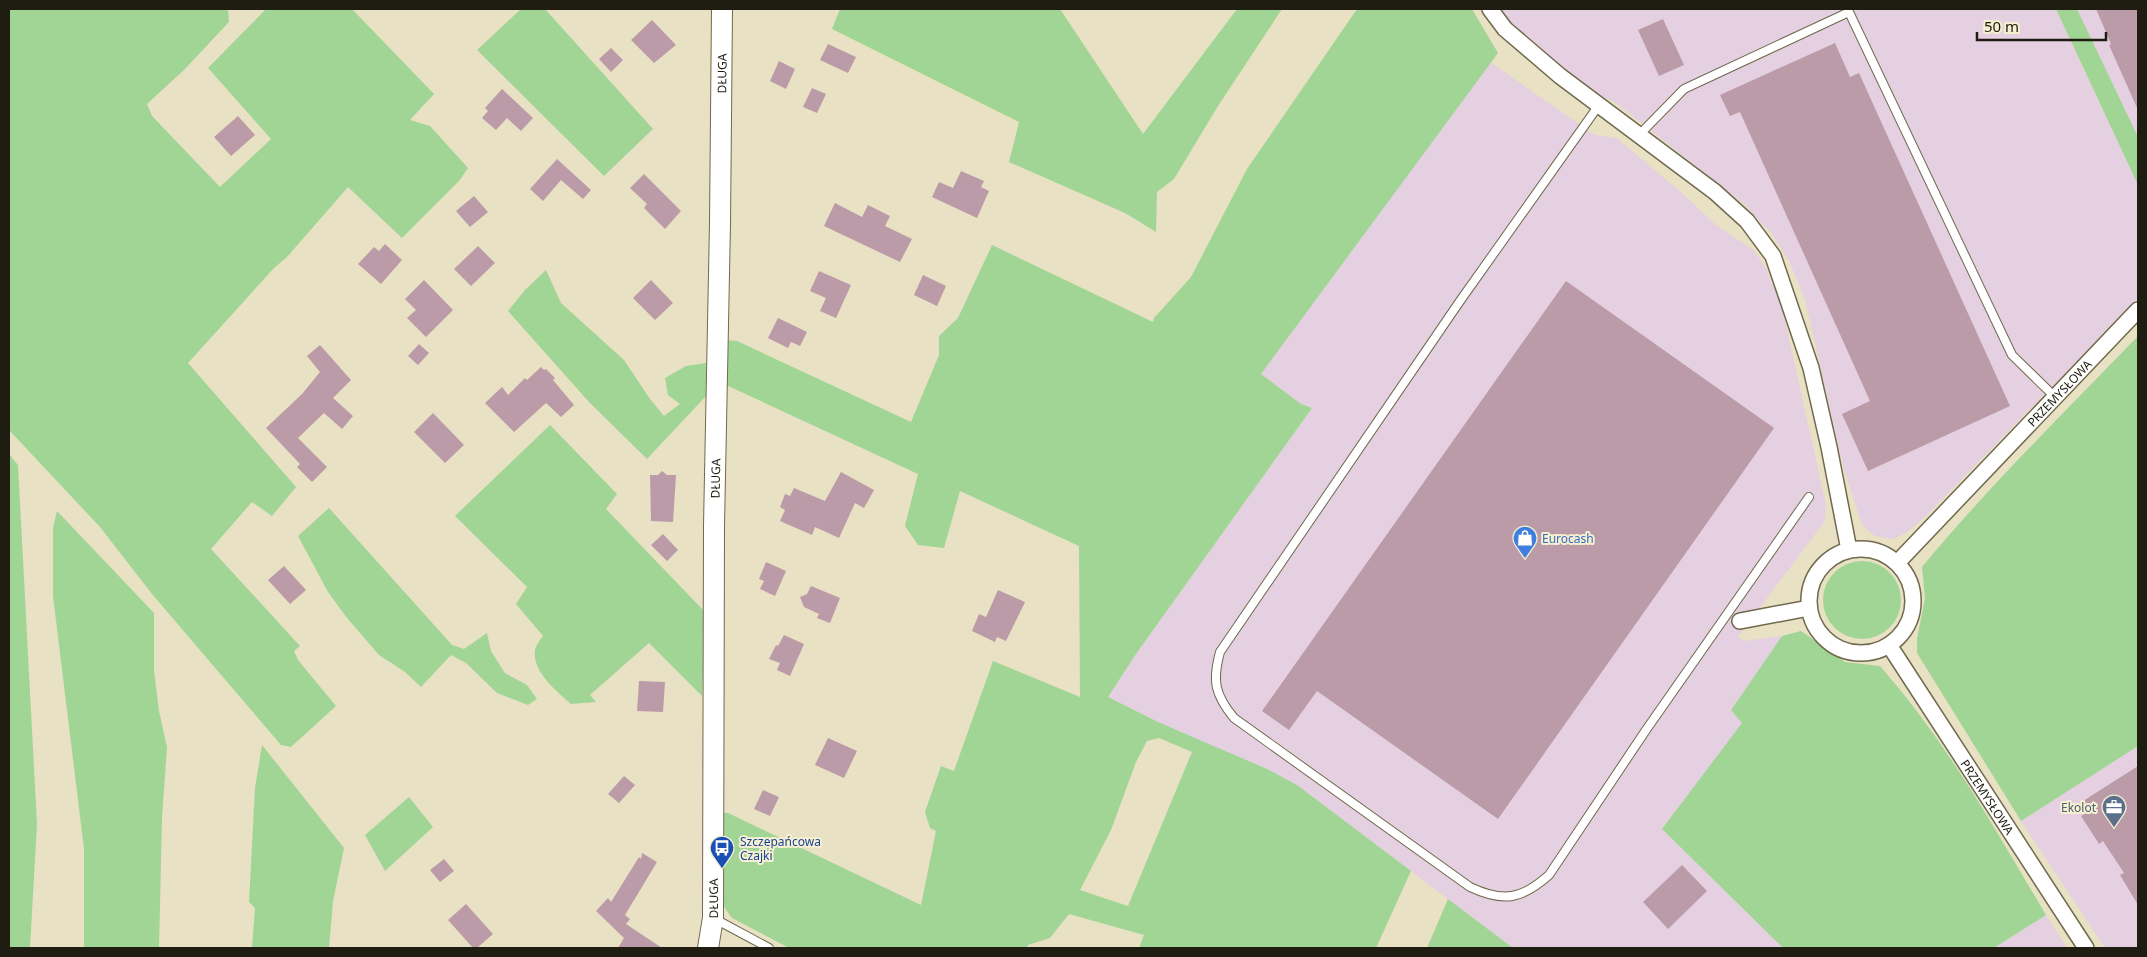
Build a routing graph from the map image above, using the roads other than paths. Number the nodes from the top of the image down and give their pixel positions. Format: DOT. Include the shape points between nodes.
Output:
graph roads {
  1 [pos="722,9"];
  2 [pos="1490,9"];
  3 [pos="1599,105"];
  4 [pos="1639,135"];
  5 [pos="2138,310"];
  6 [pos="2054,397"];
  7 [pos="1810,497"];
  8 [pos="1849,550"];
  9 [pos="1897,563"];
  10 [pos="1809,608"];
  11 [pos="1734,619"];
  12 [pos="1888,646"];
  13 [pos="713,918"];
  14 [pos="708,948"];
  15 [pos="769,948"];
  16 [pos="2086,948"];
  1 -- 13 [label="street, DŁUGA" via="714,526"];
  2 -- 3 [label="street" via="1505,29"];
  3 -- 4 [label="street"];
  3 -- 11 [label="lane" via="1460,301 1220,652 1215,670 1217,688 1221,703 1234,718 1470,887 1485,894 1519,896 1549,875 1646,730"];
  4 -- 6 [label="lane" via="1684,89 1849,12 2012,355"];
  4 -- 8 [label="street" via="1715,192 1747,221 1773,256 1811,368"];
  5 -- 6 [label="street, PRZEMYSŁOWA"];
  6 -- 9 [label="street, PRZEMYSŁOWA"];
  7 -- 11 [label="lane"];
  8 -- 9 [label="street" via="1866,548 1883,553"];
  8 -- 10 [label="street" via="1828,560 1814,578"];
  9 -- 12 [label="street" via="1907,576 1913,606 1901,635"];
  10 -- 11 [label="street"];
  10 -- 12 [label="street" via="1814,625 1824,639 1838,648 1855,653 1872,652"];
  12 -- 16 [label="street, PRZEMYSŁOWA"];
  13 -- 14 [label="street, DŁUGA"];
  13 -- 15 [label="lane"];
}
